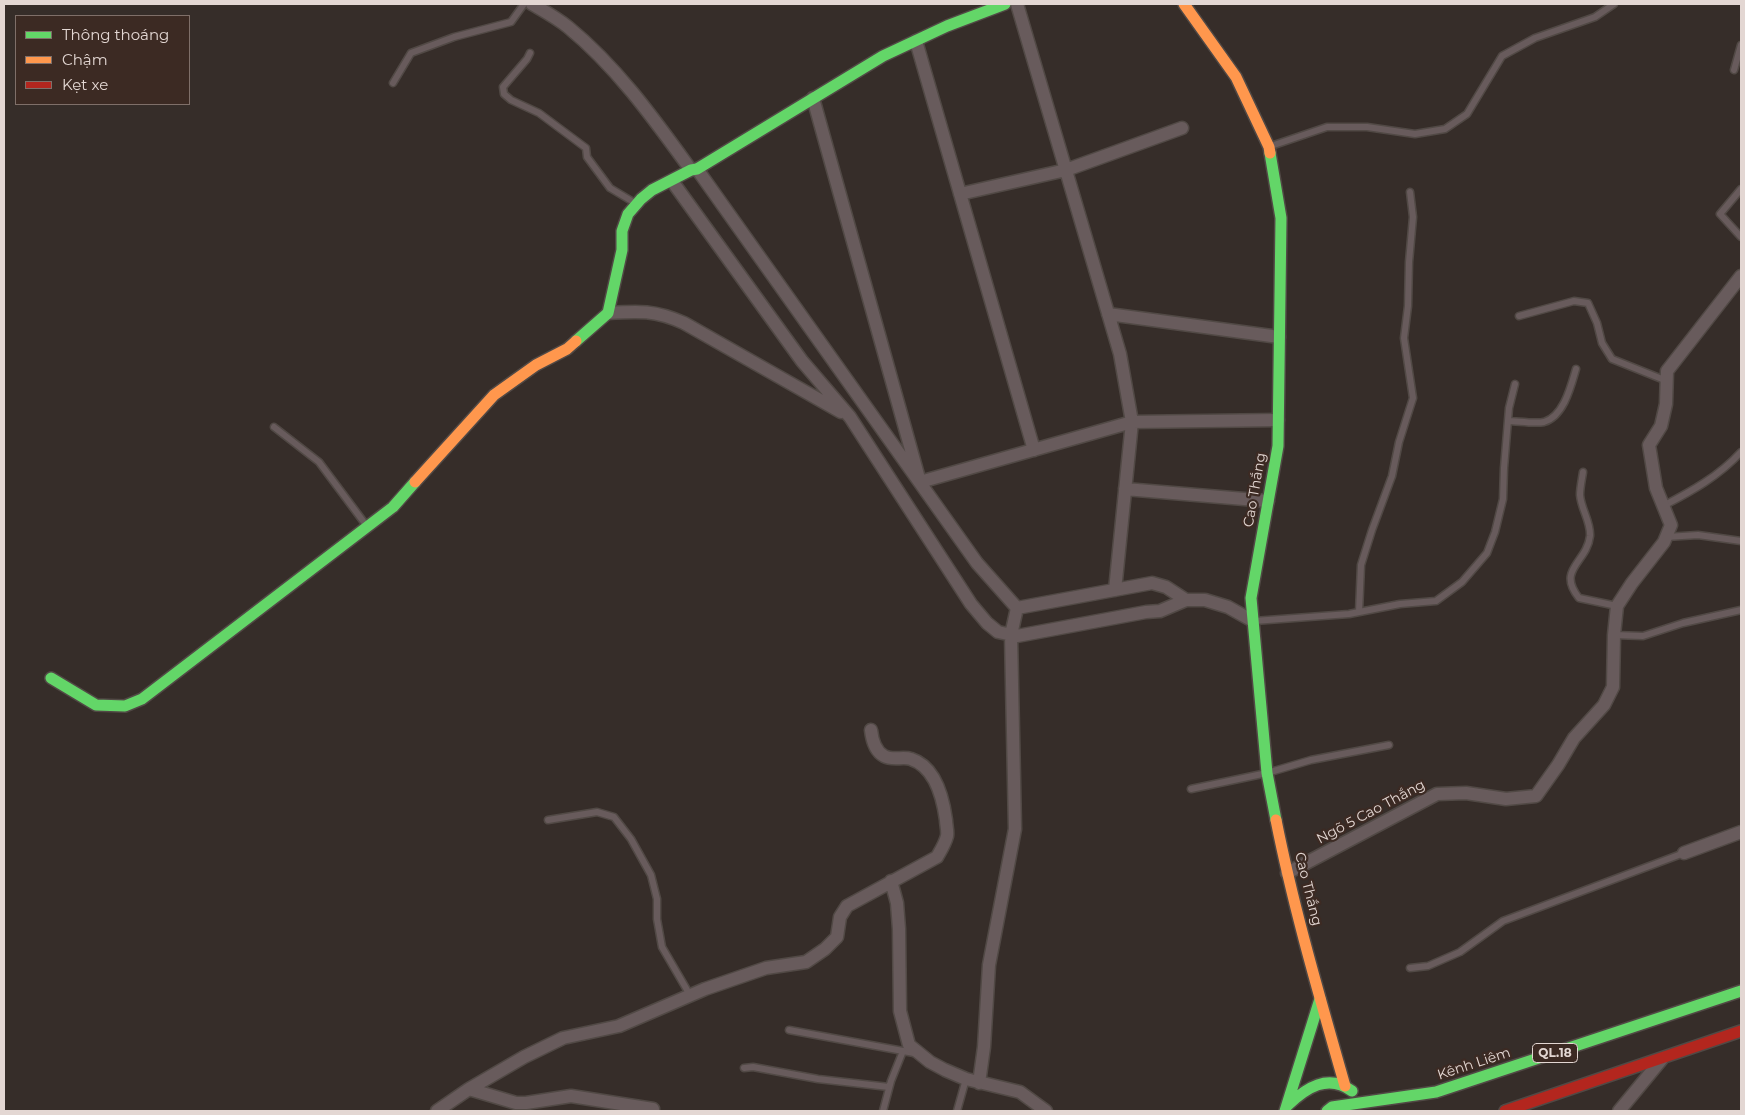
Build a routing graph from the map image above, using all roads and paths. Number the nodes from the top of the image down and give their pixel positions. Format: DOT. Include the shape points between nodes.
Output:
graph roads {
  1 [pos="524,4"];
  2 [pos="532,4"];
  3 [pos="1005,4"];
  4 [pos="1017,4"];
  5 [pos="1184,4"];
  6 [pos="1614,4"];
  7 [pos="916,41"];
  8 [pos="1741,45"];
  9 [pos="530,53"];
  10 [pos="1734,70"];
  11 [pos="393,83"];
  12 [pos="812,98"];
  13 [pos="1182,128"];
  14 [pos="1269,147"];
  15 [pos="694,169"];
  16 [pos="1066,170"];
  17 [pos="672,181"];
  18 [pos="1741,190"];
  19 [pos="1410,192"];
  20 [pos="960,194"];
  21 [pos="637,204"];
  22 [pos="1741,237"];
  23 [pos="1741,276"];
  24 [pos="608,313"];
  25 [pos="1108,314"];
  26 [pos="1519,316"];
  27 [pos="1279,337"];
  28 [pos="1576,369"];
  29 [pos="1667,381"];
  30 [pos="1515,384"];
  31 [pos="850,417"];
  32 [pos="1278,420"];
  33 [pos="1508,421"];
  34 [pos="1132,422"];
  35 [pos="274,427"];
  36 [pos="1034,450"];
  37 [pos="1741,452"];
  38 [pos="1583,472"];
  39 [pos="920,482"];
  40 [pos="1125,489"];
  41 [pos="1268,501"];
  42 [pos="1663,506"];
  43 [pos="367,526"];
  44 [pos="1666,537"];
  45 [pos="1741,541"];
  46 [pos="1115,590"];
  47 [pos="1186,600"];
  48 [pos="1617,606"];
  49 [pos="1017,608"];
  50 [pos="1741,610"];
  51 [pos="1360,612"];
  52 [pos="1253,621"];
  53 [pos="1011,635"];
  54 [pos="1614,635"];
  55 [pos="51,678"];
  56 [pos="871,730"];
  57 [pos="1389,745"];
  58 [pos="1267,773"];
  59 [pos="1191,789"];
  60 [pos="548,820"];
  61 [pos="1741,832"];
  62 [pos="1684,853"];
  63 [pos="1287,872"];
  64 [pos="891,882"];
  65 [pos="1410,968"];
  66 [pos="1741,991"];
  67 [pos="690,996"];
  68 [pos="1320,999"];
  69 [pos="789,1030"];
  70 [pos="1741,1031"];
  71 [pos="903,1051"];
  72 [pos="921,1054"];
  73 [pos="1665,1056"];
  74 [pos="744,1068"];
  75 [pos="966,1079"];
  76 [pos="980,1082"];
  77 [pos="1345,1086"];
  78 [pos="889,1088"];
  79 [pos="468,1089"];
  80 [pos="1367,1107"];
  81 [pos="653,1109"];
  82 [pos="1286,1109"];
  83 [pos="437,1111"];
  84 [pos="883,1111"];
  85 [pos="957,1111"];
  86 [pos="1046,1111"];
  87 [pos="1327,1111"];
  88 [pos="1505,1111"];
  89 [pos="1619,1111"];
  1 -- 11 [label="lane" via="510,22 411,53"];
  2 -- 15 [label="street" via="566,26 594,52 647,108"];
  3 -- 7 [label="main road"];
  4 -- 16 [label="street"];
  5 -- 14 [label="main road, Cao Thắng" via="1236,77"];
  6 -- 14 [label="lane" via="1595,17 1535,38 1502,56 1467,114 1445,129 1415,134 1367,127 1327,128"];
  7 -- 12 [label="main road" via="883,56"];
  7 -- 20 [label="street"];
  8 -- 10 [label="lane"];
  9 -- 21 [label="lane" via="503,87 504,94 539,113 586,148 587,158 610,188"];
  12 -- 15 [label="main road"];
  12 -- 39 [label="street"];
  13 -- 16 [label="street"];
  14 -- 27 [label="main road, Cao Thắng" via="1281,218"];
  15 -- 17 [label="main road"];
  15 -- 39 [label="street"];
  16 -- 20 [label="street"];
  16 -- 25 [label="street"];
  17 -- 21 [label="main road" via="652,190"];
  17 -- 31 [label="street" via="802,361"];
  18 -- 22 [label="lane" via="1720,214"];
  19 -- 51 [label="lane" via="1413,216 1404,338 1413,398 1392,476 1361,565"];
  20 -- 36 [label="street"];
  21 -- 24 [label="main road" via="628,214 622,231 622,250"];
  23 -- 29 [label="street" via="1667,371"];
  24 -- 31 [label="street" via="654,312 684,323"];
  24 -- 43 [label="main road" via="567,348 536,364 494,395 393,507"];
  25 -- 27 [label="street"];
  25 -- 34 [label="street" via="1120,354"];
  26 -- 29 [label="lane" via="1574,301 1588,302 1602,343 1612,359"];
  27 -- 32 [label="main road, Cao Thắng"];
  28 -- 33 [label="lane" via="1558,413 1544,422"];
  29 -- 42 [label="street" via="1662,426 1649,445 1656,488"];
  30 -- 33 [label="lane"];
  31 -- 53 [label="street" via="972,604 998,632"];
  32 -- 34 [label="street"];
  32 -- 41 [label="main road, Cao Thắng" via="1278,446"];
  33 -- 51 [label="lane" via="1503,499 1486,553 1462,582 1436,600"];
  34 -- 36 [label="street"];
  34 -- 40 [label="street"];
  35 -- 43 [label="lane" via="319,462"];
  36 -- 39 [label="street"];
  37 -- 42 [label="lane" via="1707,482"];
  38 -- 48 [label="lane" via="1580,496 1590,538 1570,574 1571,588 1579,598"];
  39 -- 49 [label="street" via="978,563"];
  40 -- 41 [label="street"];
  40 -- 46 [label="street"];
  41 -- 52 [label="main road, Cao Thắng" via="1251,598"];
  42 -- 44 [label="street" via="1671,525"];
  43 -- 55 [label="main road" via="142,699 125,706 96,705"];
  44 -- 45 [label="lane" via="1698,535"];
  44 -- 48 [label="street, Ngõ 5 Cao Thắng"];
  46 -- 47 [label="street" via="1152,583 1166,587"];
  46 -- 49 [label="street"];
  47 -- 52 [label="street" via="1218,604"];
  47 -- 53 [label="street" via="1160,611"];
  48 -- 54 [label="street, Ngõ 5 Cao Thắng"];
  49 -- 53 [label="street"];
  50 -- 54 [label="lane" via="1644,636"];
  51 -- 52 [label="lane"];
  52 -- 58 [label="main road, Cao Thắng"];
  53 -- 76 [label="street" via="1015,829 989,965"];
  54 -- 63 [label="street, Ngõ 5 Cao Thắng" via="1613,687 1604,705 1574,738 1536,796 1506,799 1466,793 1437,794"];
  56 -- 64 [label="street" via="875,746 884,756 910,759 925,766 934,778 944,809 947,834 936,857"];
  57 -- 58 [label="lane" via="1311,760"];
  58 -- 59 [label="lane"];
  58 -- 63 [label="main road, Cao Thắng"];
  60 -- 67 [label="lane" via="597,812 614,817 620,824 651,875 662,946"];
  61 -- 62 [label="street"];
  62 -- 65 [label="lane" via="1503,921 1460,952 1428,966"];
  63 -- 68 [label="main road, Cao Thắng"];
  64 -- 67 [label="street" via="848,906 840,917 837,937 806,962 766,968"];
  64 -- 72 [label="street" via="899,929 900,1011 909,1045"];
  66 -- 80 [label="main road, Kênh Liêm / QL.18" via="1436,1092"];
  67 -- 79 [label="street" via="619,1026 563,1038"];
  68 -- 77 [label="main road, Cao Thắng"];
  68 -- 82 [label="main road"];
  69 -- 71 [label="lane"];
  70 -- 73 [label="main road"];
  71 -- 72 [label="lane"];
  71 -- 78 [label="lane"];
  72 -- 75 [label="street" via="930,1062"];
  73 -- 88 [label="main road"];
  73 -- 89 [label="street"];
  74 -- 78 [label="lane"];
  75 -- 76 [label="street"];
  75 -- 85 [label="lane"];
  76 -- 86 [label="street" via="1020,1092"];
  77 -- 80 [label="main road"];
  77 -- 82 [label="main road" via="1320,1083 1303,1090"];
  78 -- 84 [label="lane"];
  79 -- 81 [label="street" via="516,1103 571,1096"];
  79 -- 83 [label="street"];
  80 -- 87 [label="main road, Kênh Liêm / QL.18" via="1332,1106"];
}
